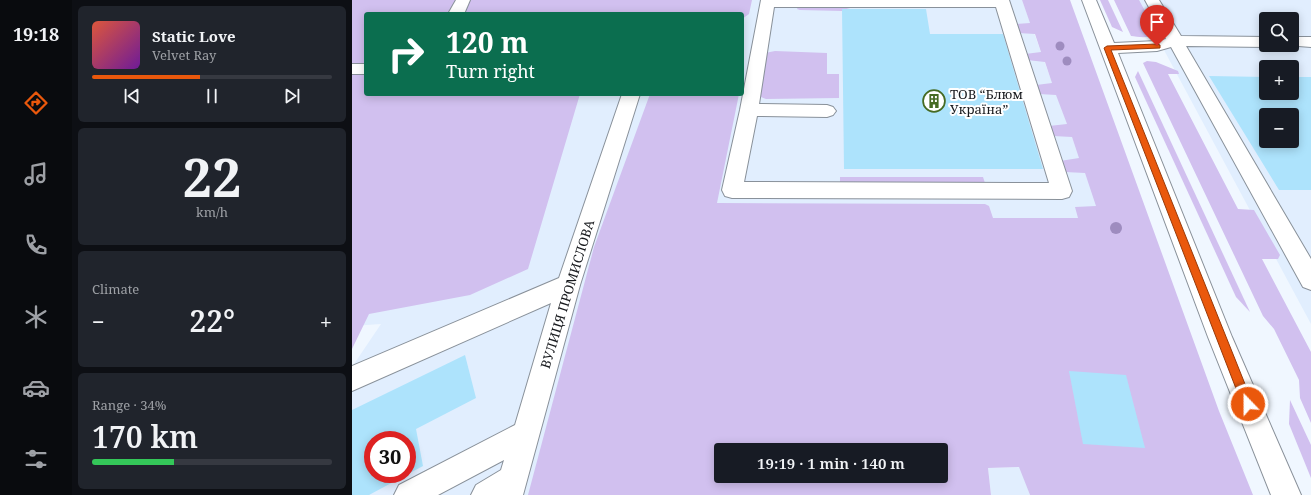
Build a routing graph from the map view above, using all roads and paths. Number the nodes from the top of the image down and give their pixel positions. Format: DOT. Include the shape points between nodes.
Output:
graph roads {
  1 [pos="463,0"];
  2 [pos="1088,0"];
  3 [pos="1152,0"];
  4 [pos="768,1"];
  5 [pos="1002,1"];
  6 [pos="457,12"];
  7 [pos="1176,41"];
  8 [pos="1259,42"];
  9 [pos="1299,42"];
  10 [pos="1311,42"];
  11 [pos="1107,48"];
  12 [pos="352,69"];
  13 [pos="364,69"];
  14 [pos="631,96"];
  15 [pos="749,110"];
  16 [pos="827,111"];
  17 [pos="1305,262"];
  18 [pos="1311,280"];
  19 [pos="568,285"];
  20 [pos="352,379"];
  21 [pos="525,434"];
  22 [pos="510,488"];
  23 [pos="409,495"];
  24 [pos="486,495"];
  25 [pos="1286,495"];
  1 -- 6 [label="street"];
  2 -- 11 [label="street"];
  3 -- 7 [label="street"];
  4 -- 5 [label="street"];
  4 -- 15 [label="street"];
  5 -- 15 [label="street" via="1062,191 732,190"];
  7 -- 8 [label="street"];
  7 -- 11 [label="street" via="1157,46"];
  7 -- 17 [label="street"];
  9 -- 10 [label="street"];
  11 -- 25 [label="street" via="1220,337"];
  12 -- 13 [label="street"];
  14 -- 19 [label="street, ВУЛИЦЯ ПРОМИСЛОВА"];
  15 -- 16 [label="street"];
  17 -- 18 [label="street"];
  19 -- 20 [label="street"];
  19 -- 21 [label="street, ВУЛИЦЯ ПРОМИСЛОВА"];
  21 -- 22 [label="street, ВУЛИЦЯ ПРОМИСЛОВА"];
  21 -- 23 [label="street"];
  22 -- 24 [label="street"];
}
